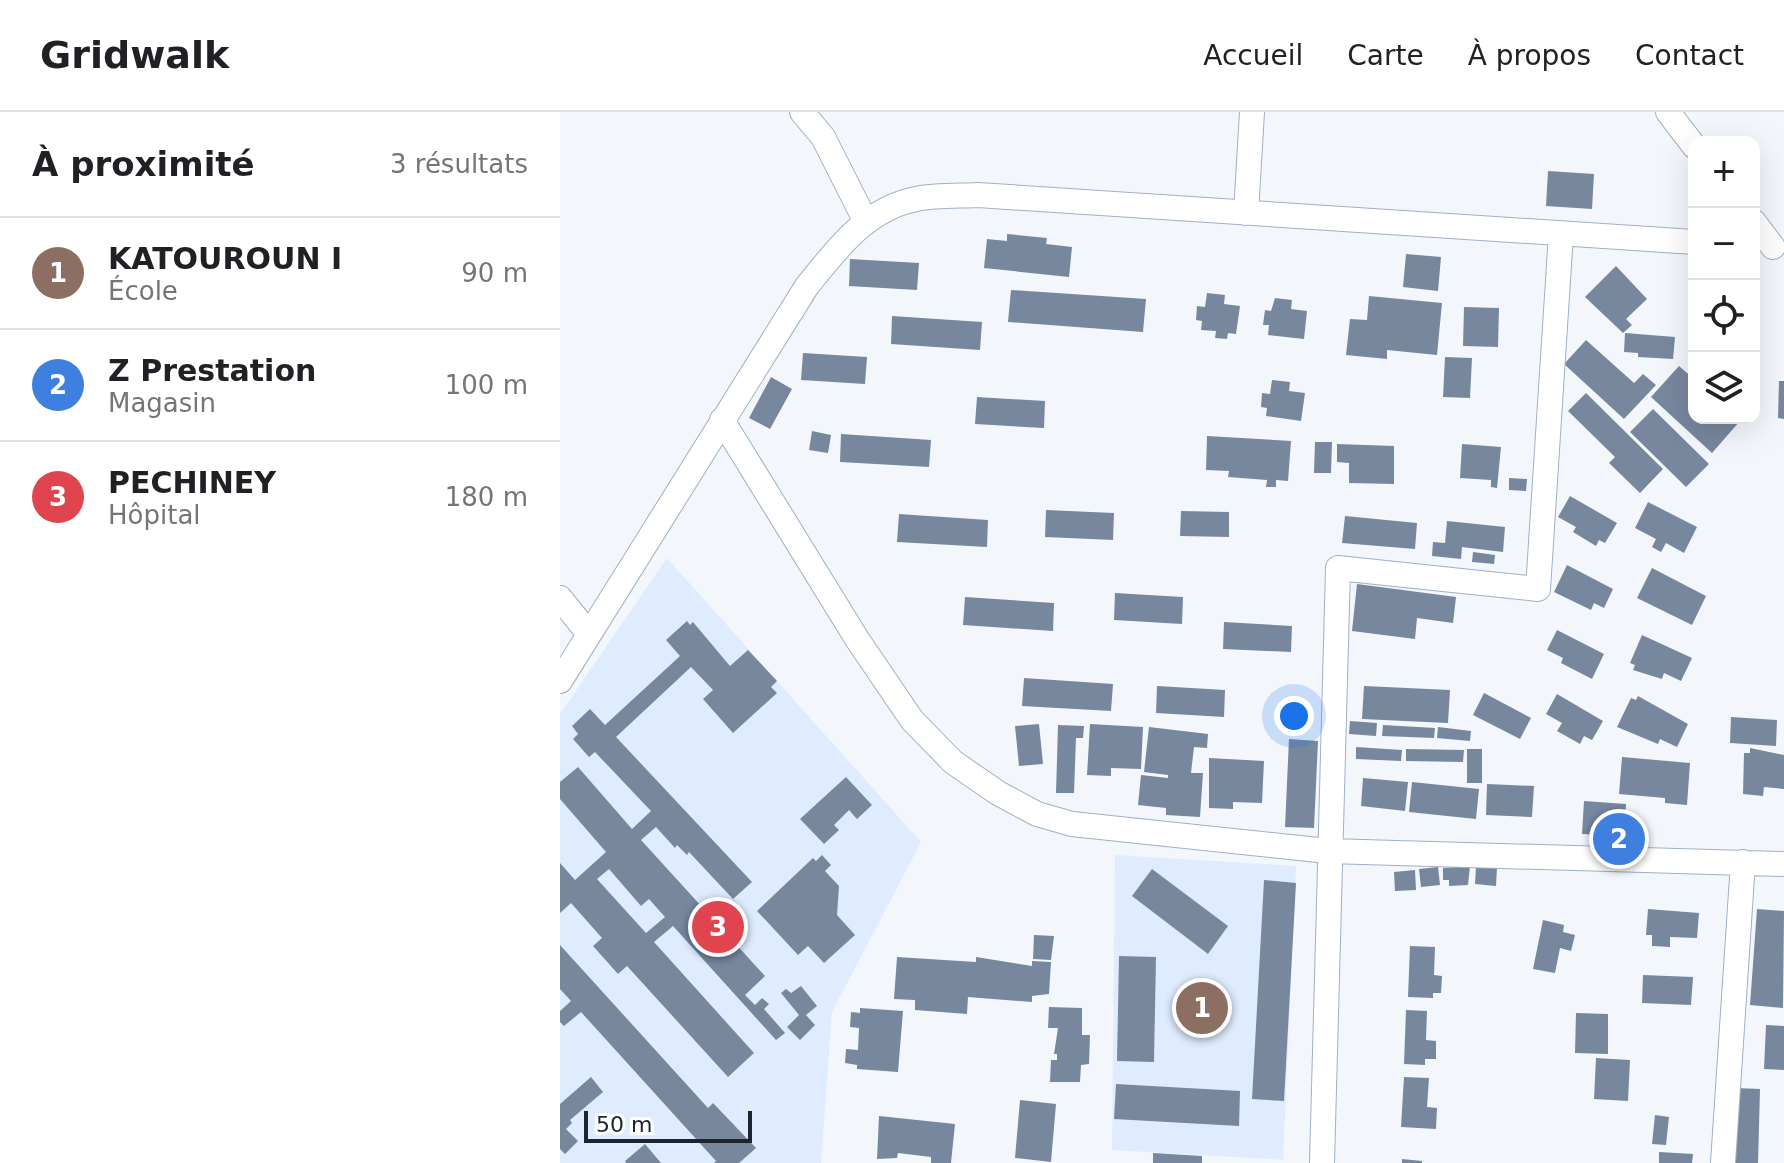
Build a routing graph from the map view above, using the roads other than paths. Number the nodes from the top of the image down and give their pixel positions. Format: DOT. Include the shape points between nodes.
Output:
graph roads {
  1 [pos="802,112"];
  2 [pos="1252,112"];
  3 [pos="1668,112"];
  4 [pos="1688,138"];
  5 [pos="1246,213"];
  6 [pos="866,222"];
  7 [pos="1561,234"];
  8 [pos="1688,242"];
  9 [pos="722,420"];
  10 [pos="560,598"];
  11 [pos="589,634"];
  12 [pos="560,681"];
  13 [pos="1328,851"];
  14 [pos="1743,862"];
  15 [pos="1784,864"];
  16 [pos="1322,1163"];
  17 [pos="1723,1163"];
  1 -- 6 [label="street" via="823,137"];
  2 -- 5 [label="street"];
  3 -- 4 [label="street"];
  5 -- 6 [label="street" via="978,195 916,199"];
  5 -- 7 [label="street"];
  6 -- 9 [label="street" via="807,286"];
  7 -- 8 [label="street"];
  7 -- 13 [label="street" via="1538,589 1338,568"];
  9 -- 11 [label="street"];
  9 -- 13 [label="street" via="857,639 912,720 953,762 1037,814 1072,824"];
  10 -- 11 [label="street"];
  11 -- 12 [label="street"];
  13 -- 14 [label="street"];
  13 -- 16 [label="street"];
  14 -- 15 [label="street"];
  14 -- 17 [label="street"];
}
